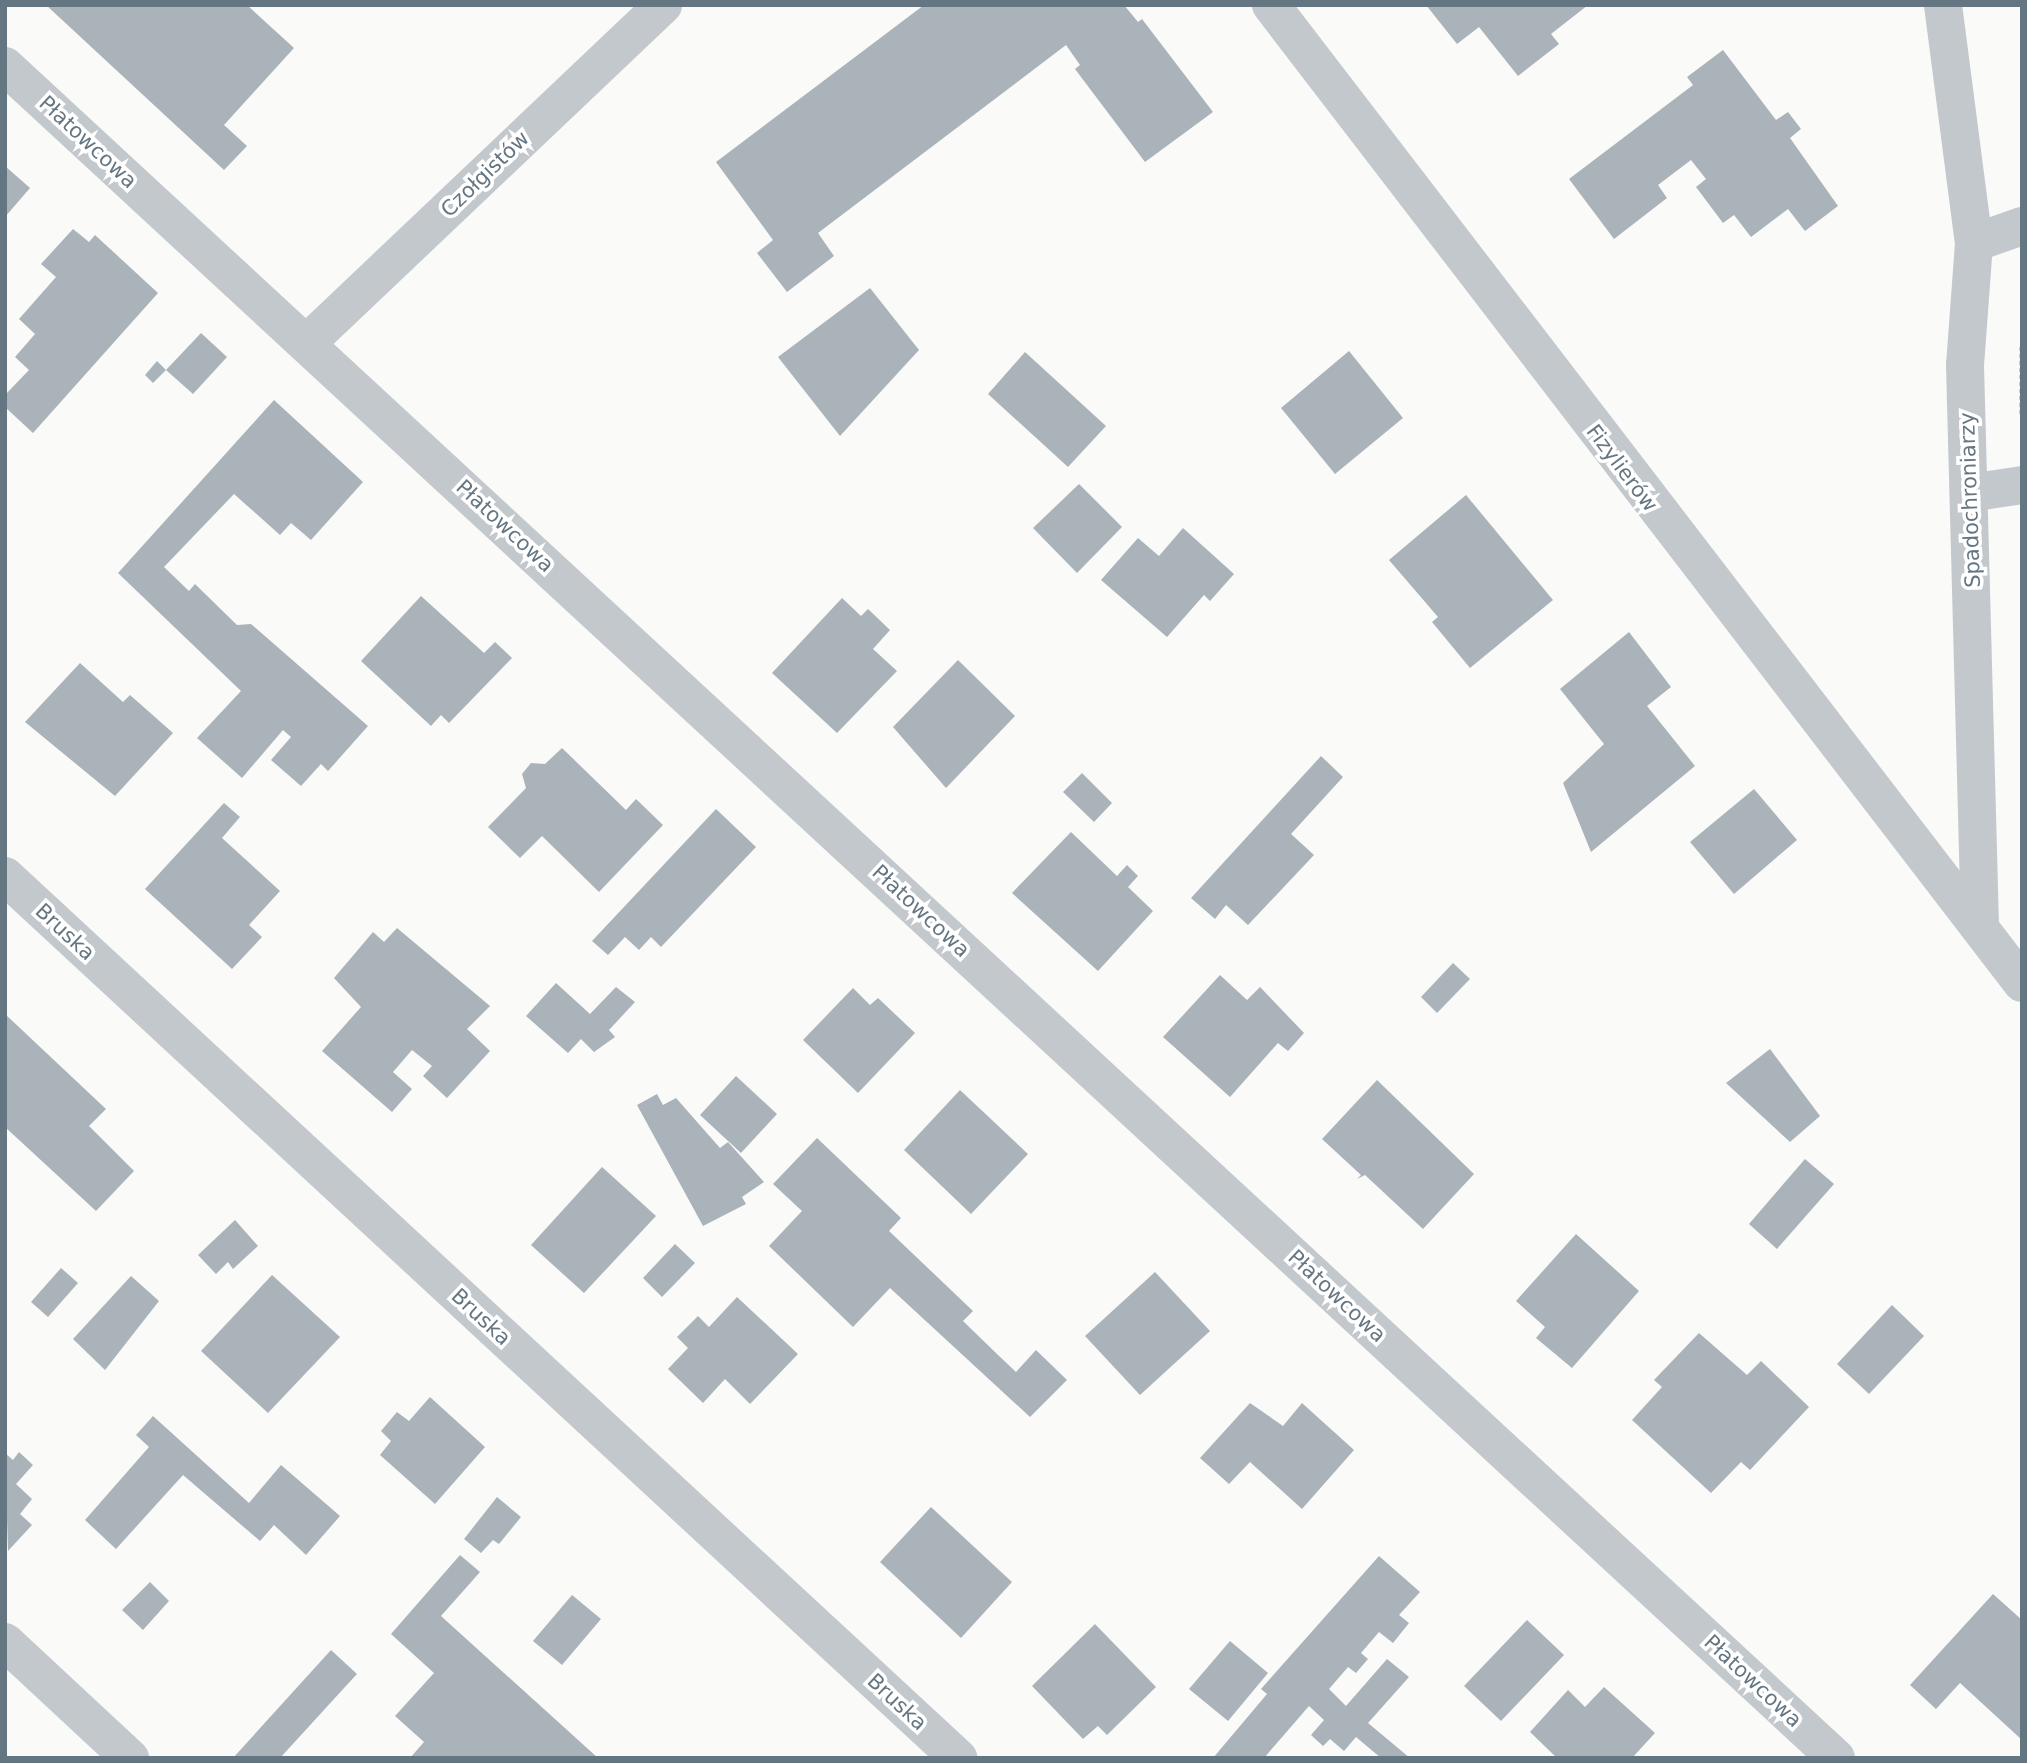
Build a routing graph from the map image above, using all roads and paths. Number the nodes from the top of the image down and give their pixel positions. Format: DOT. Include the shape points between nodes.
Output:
graph roads {
  1 [pos="663,5"];
  2 [pos="1271,5"];
  3 [pos="1943,5"];
  4 [pos="5,66"];
  5 [pos="2022,226"];
  6 [pos="1974,243"];
  7 [pos="307,343"];
  8 [pos="2022,347"];
  9 [pos="2022,414"];
  10 [pos="2022,485"];
  11 [pos="1969,494"];
  12 [pos="5,876"];
  13 [pos="1980,926"];
  14 [pos="2022,983"];
  15 [pos="5,1642"];
  16 [pos="130,1758"];
  17 [pos="958,1758"];
  18 [pos="1836,1758"];
  1 -- 7 [label="street, Czołgistów"];
  2 -- 13 [label="street, Fizylierów"];
  3 -- 6 [label="street, Spadochroniarzy"];
  4 -- 7 [label="street, Płatowcowa"];
  5 -- 6 [label="street"];
  6 -- 11 [label="street, Spadochroniarzy" via="1965,365"];
  7 -- 18 [label="street, Płatowcowa"];
  8 -- 9 [label="path"];
  10 -- 11 [label="street"];
  11 -- 13 [label="street, Spadochroniarzy"];
  12 -- 17 [label="street, Bruska"];
  13 -- 14 [label="street"];
  15 -- 16 [label="street"];
}
